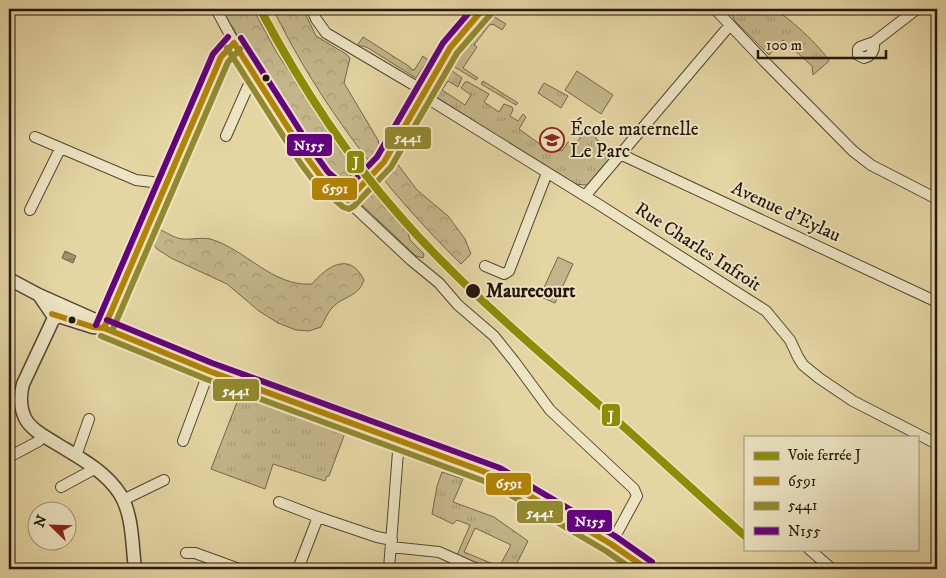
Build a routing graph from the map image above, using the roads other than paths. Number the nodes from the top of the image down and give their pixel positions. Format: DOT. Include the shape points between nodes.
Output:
graph roads {
  1 [pos="216,9"];
  2 [pos="312,9"];
  3 [pos="483,9"];
  4 [pos="715,9"];
  5 [pos="917,9"];
  6 [pos="730,25"];
  7 [pos="874,42"];
  8 [pos="234,43"];
  9 [pos="255,76"];
  10 [pos="423,93"];
  11 [pos="226,136"];
  12 [pos="35,137"];
  13 [pos="60,149"];
  14 [pos="620,154"];
  15 [pos="373,169"];
  16 [pos="547,173"];
  17 [pos="362,180"];
  18 [pos="165,187"];
  19 [pos="585,196"];
  20 [pos="344,197"];
  21 [pos="937,199"];
  22 [pos="30,210"];
  23 [pos="485,266"];
  24 [pos="9,279"];
  25 [pos="937,302"];
  26 [pos="57,312"];
  27 [pos="104,328"];
  28 [pos="209,371"];
  29 [pos="89,419"];
  30 [pos="915,435"];
  31 [pos="43,436"];
  32 [pos="918,436"];
  33 [pos="183,441"];
  34 [pos="400,442"];
  35 [pos="937,444"];
  36 [pos="76,456"];
  37 [pos="9,457"];
  38 [pos="96,468"];
  39 [pos="164,480"];
  40 [pos="60,487"];
  41 [pos="123,500"];
  42 [pos="278,502"];
  43 [pos="318,518"];
  44 [pos="392,544"];
  45 [pos="611,544"];
  46 [pos="810,550"];
  47 [pos="186,553"];
  48 [pos="135,569"];
  49 [pos="239,569"];
  50 [pos="298,569"];
  51 [pos="389,569"];
  52 [pos="477,569"];
  53 [pos="648,569"];
  54 [pos="832,569"];
  1 -- 8 [label="street"];
  2 -- 10 [label="street, Rue Charles Infroit" via="326,33"];
  3 -- 10 [label="street" via="450,48"];
  4 -- 6 [label="street"];
  5 -- 7 [label="street"];
  6 -- 14 [label="street"];
  6 -- 21 [label="street" via="853,151 871,165"];
  8 -- 9 [label="street"];
  8 -- 18 [label="street" via="221,57"];
  9 -- 11 [label="street"];
  9 -- 20 [label="street" via="311,164"];
  10 -- 15 [label="street" via="392,146"];
  10 -- 16 [label="street, Rue Charles Infroit"];
  12 -- 13 [label="street"];
  13 -- 18 [label="street" via="136,180"];
  13 -- 22 [label="street"];
  14 -- 19 [label="street"];
  14 -- 25 [label="street, Avenue d'Eylau"];
  16 -- 19 [label="street, Rue Charles Infroit"];
  16 -- 23 [label="street" via="509,271 504,274"];
  17 -- 20 [label="street"];
  18 -- 27 [label="street"];
  19 -- 30 [label="street, Rue Charles Infroit" via="766,311 790,340 798,358 819,378"];
  20 -- 45 [label="street" via="494,336 550,410 634,489 637,496"];
  24 -- 26 [label="street" via="39,295"];
  26 -- 27 [label="street" via="99,322"];
  26 -- 31 [label="street" via="21,392 25,418"];
  27 -- 28 [label="street"];
  28 -- 33 [label="street"];
  28 -- 34 [label="street"];
  29 -- 36 [label="street"];
  31 -- 36 [label="street"];
  31 -- 37 [label="street"];
  32 -- 35 [label="street, Rue Charles Infroit"];
  34 -- 44 [label="street"];
  34 -- 45 [label="street" via="496,476"];
  36 -- 38 [label="street"];
  38 -- 40 [label="street"];
  38 -- 41 [label="street"];
  39 -- 41 [label="street"];
  41 -- 48 [label="street"];
  42 -- 43 [label="street"];
  43 -- 44 [label="street"];
  43 -- 50 [label="street"];
  44 -- 51 [label="street"];
  44 -- 52 [label="street" via="438,552"];
  45 -- 53 [label="street"];
  46 -- 54 [label="street"];
  47 -- 49 [label="street"];
}
